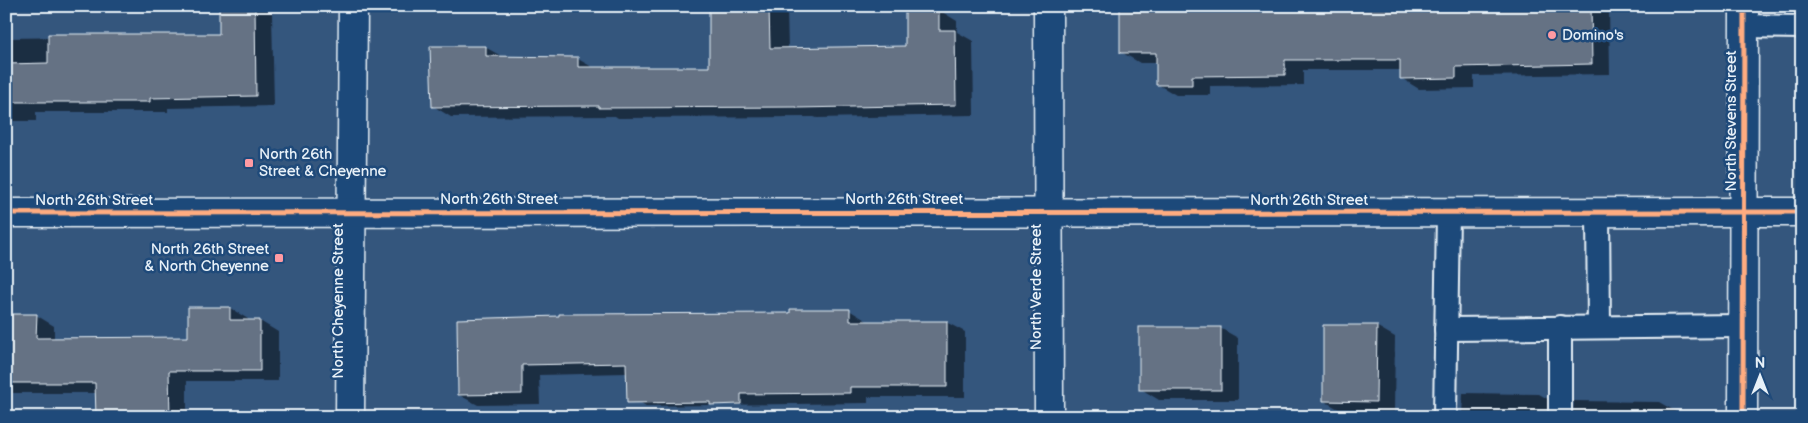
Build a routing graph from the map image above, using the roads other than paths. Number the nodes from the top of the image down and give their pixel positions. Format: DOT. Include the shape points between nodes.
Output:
graph roads {
  1 [pos="353,6"];
  2 [pos="1048,6"];
  3 [pos="1744,16"];
  4 [pos="1802,26"];
  5 [pos="351,212"];
  6 [pos="1048,212"];
  7 [pos="1448,212"];
  8 [pos="1598,212"];
  9 [pos="1743,212"];
  10 [pos="1802,212"];
  11 [pos="6,213"];
  12 [pos="1743,326"];
  13 [pos="1560,327"];
  14 [pos="1599,327"];
  15 [pos="1446,328"];
  16 [pos="350,417"];
  17 [pos="1049,417"];
  18 [pos="1445,417"];
  19 [pos="1560,417"];
  20 [pos="1743,417"];
  1 -- 5 [label="street, North Cheyenne Street"];
  2 -- 6 [label="street, North Verde Street"];
  3 -- 4 [label="lane"];
  3 -- 9 [label="street, North Stevens Street"];
  5 -- 6 [label="street, North 26th Street"];
  5 -- 11 [label="street, North 26th Street"];
  5 -- 16 [label="street, North Cheyenne Street"];
  6 -- 7 [label="street, North 26th Street"];
  6 -- 17 [label="street, North Verde Street"];
  7 -- 8 [label="street, North 26th Street"];
  7 -- 15 [label="lane"];
  8 -- 9 [label="street, North 26th Street"];
  8 -- 14 [label="lane"];
  9 -- 10 [label="street, North 26th Street"];
  9 -- 12 [label="street, North Stevens Street"];
  12 -- 14 [label="lane"];
  12 -- 20 [label="street, North Stevens Street"];
  13 -- 14 [label="lane"];
  13 -- 15 [label="lane"];
  13 -- 19 [label="lane"];
  15 -- 18 [label="lane"];
}
